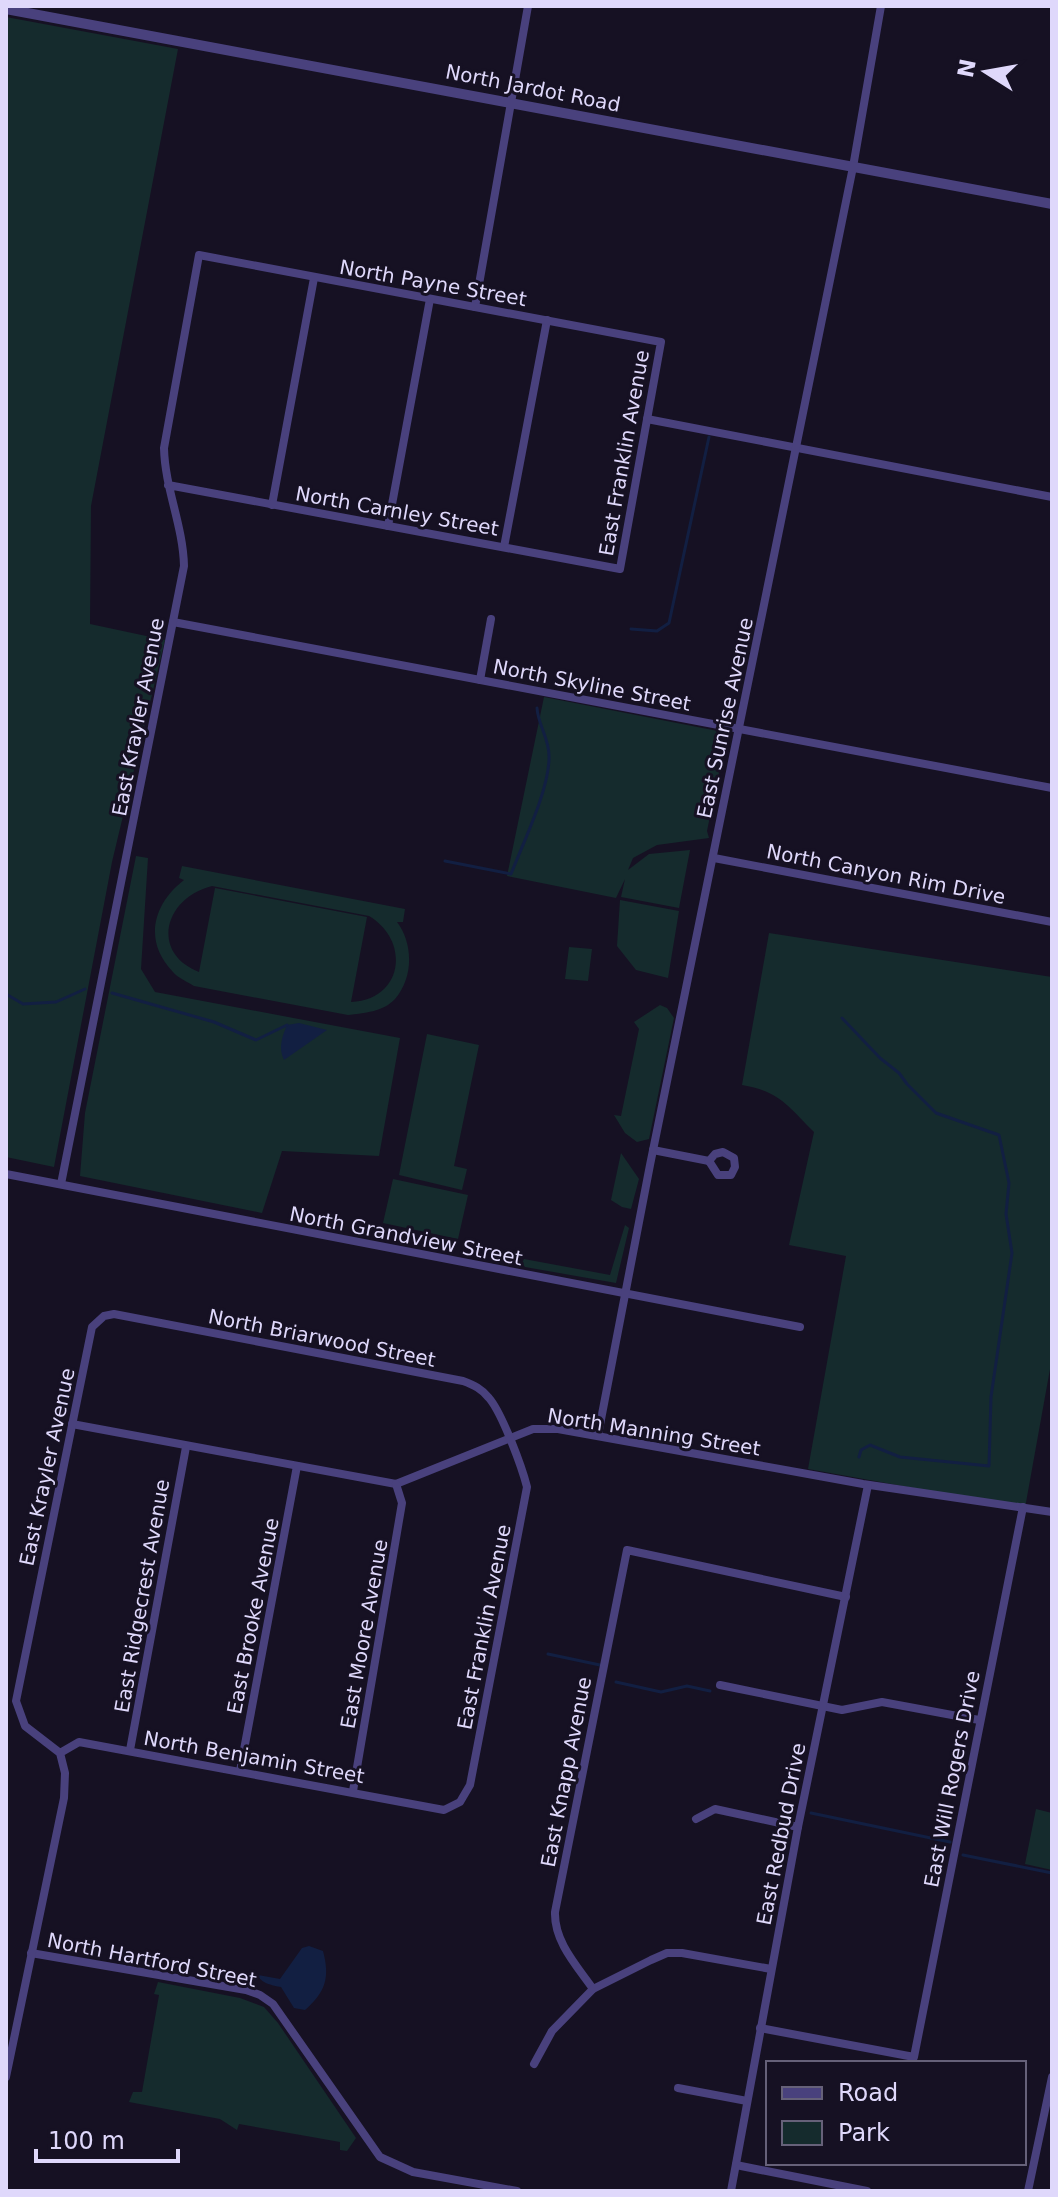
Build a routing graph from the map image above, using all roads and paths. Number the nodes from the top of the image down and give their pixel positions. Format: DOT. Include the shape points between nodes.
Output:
graph roads {
  1 [pos="528,6"];
  2 [pos="881,6"];
  3 [pos="6,9"];
  4 [pos="513,102"];
  5 [pos="853,167"];
  6 [pos="1052,204"];
  7 [pos="199,255"];
  8 [pos="314,278"];
  9 [pos="430,299"];
  10 [pos="475,307"];
  11 [pos="547,320"];
  12 [pos="661,342"];
  13 [pos="647,419"];
  14 [pos="796,449"];
  15 [pos="168,485"];
  16 [pos="1052,497"];
  17 [pos="272,505"];
  18 [pos="388,526"];
  19 [pos="504,547"];
  20 [pos="620,569"];
  21 [pos="491,619"];
  22 [pos="173,622"];
  23 [pos="480,680"];
  24 [pos="739,728"];
  25 [pos="1052,788"];
  26 [pos="714,858"];
  27 [pos="1052,922"];
  28 [pos="653,1150"];
  29 [pos="709,1161"];
  30 [pos="6,1174"];
  31 [pos="61,1184"];
  32 [pos="624,1294"];
  33 [pos="99,1319"];
  34 [pos="800,1327"];
  35 [pos="72,1424"];
  36 [pos="598,1435"];
  37 [pos="509,1440"];
  38 [pos="186,1447"];
  39 [pos="297,1466"];
  40 [pos="396,1484"];
  41 [pos="868,1485"];
  42 [pos="1023,1507"];
  43 [pos="1052,1512"];
  44 [pos="846,1597"];
  45 [pos="720,1685"];
  46 [pos="824,1706"];
  47 [pos="979,1720"];
  48 [pos="130,1750"];
  49 [pos="60,1753"];
  50 [pos="240,1771"];
  51 [pos="353,1791"];
  52 [pos="444,1810"];
  53 [pos="696,1819"];
  54 [pos="798,1827"];
  55 [pos="31,1953"];
  56 [pos="771,1969"];
  57 [pos="593,1989"];
  58 [pos="760,2028"];
  59 [pos="534,2064"];
  60 [pos="6,2077"];
  61 [pos="1052,2077"];
  62 [pos="678,2088"];
  63 [pos="747,2101"];
  64 [pos="736,2165"];
  65 [pos="517,2191"];
  66 [pos="731,2191"];
  67 [pos="867,2191"];
  68 [pos="1028,2191"];
  1 -- 4 [label="street"];
  2 -- 5 [label="street, East Sunrise Avenue"];
  3 -- 4 [label="street, North Jardot Road"];
  4 -- 5 [label="street, North Jardot Road"];
  4 -- 10 [label="street"];
  5 -- 6 [label="street, North Jardot Road"];
  5 -- 14 [label="street, East Sunrise Avenue"];
  7 -- 8 [label="street, North Payne Street"];
  7 -- 15 [label="street, East Krayler Avenue" via="164,448"];
  8 -- 9 [label="street, North Payne Street"];
  8 -- 17 [label="street"];
  9 -- 10 [label="street, North Payne Street"];
  9 -- 18 [label="street"];
  10 -- 11 [label="street, North Payne Street"];
  11 -- 12 [label="street, North Payne Street"];
  11 -- 19 [label="street"];
  12 -- 13 [label="street, East Franklin Avenue"];
  13 -- 14 [label="street"];
  13 -- 20 [label="street, East Franklin Avenue"];
  14 -- 16 [label="street"];
  14 -- 24 [label="street, East Sunrise Avenue"];
  15 -- 17 [label="street, North Carnley Street"];
  15 -- 22 [label="street, East Krayler Avenue" via="184,566"];
  17 -- 18 [label="street, North Carnley Street"];
  18 -- 19 [label="street, North Carnley Street"];
  19 -- 20 [label="street, North Carnley Street"];
  21 -- 23 [label="street"];
  22 -- 23 [label="street, North Skyline Street"];
  22 -- 31 [label="street, East Krayler Avenue"];
  23 -- 24 [label="street, North Skyline Street"];
  24 -- 25 [label="street, North Skyline Street"];
  24 -- 26 [label="street, East Sunrise Avenue"];
  26 -- 27 [label="street, North Canyon Rim Drive"];
  26 -- 28 [label="street, East Sunrise Avenue"];
  28 -- 29 [label="street"];
  28 -- 32 [label="street, East Sunrise Avenue"];
  30 -- 31 [label="street, North Grandview Street"];
  31 -- 32 [label="street, North Grandview Street"];
  32 -- 34 [label="street, North Grandview Street"];
  32 -- 36 [label="street, East Sunrise Avenue"];
  33 -- 35 [label="street, East Krayler Avenue" via="89,1336"];
  33 -- 37 [label="street, North Briarwood Street" via="114,1314 463,1381 491,1400"];
  35 -- 38 [label="street"];
  35 -- 49 [label="street, East Krayler Avenue" via="16,1701 25,1726"];
  36 -- 37 [label="street, North Manning Street" via="533,1429"];
  36 -- 41 [label="street, North Manning Street"];
  37 -- 40 [label="street, North Manning Street"];
  37 -- 52 [label="street, East Franklin Avenue" via="527,1487 470,1785 460,1802"];
  38 -- 39 [label="street"];
  38 -- 48 [label="street, East Ridgecrest Avenue"];
  39 -- 40 [label="street"];
  39 -- 50 [label="street, East Brooke Avenue"];
  40 -- 51 [label="street, East Moore Avenue" via="402,1503"];
  41 -- 42 [label="street, North Manning Street"];
  41 -- 44 [label="street, East Redbud Drive"];
  42 -- 43 [label="street, North Manning Street"];
  42 -- 47 [label="street, East Will Rogers Drive"];
  44 -- 46 [label="street, East Redbud Drive"];
  44 -- 57 [label="street, East Knapp Avenue" via="627,1550 555,1912 559,1938"];
  45 -- 46 [label="street"];
  46 -- 47 [label="street" via="842,1710 882,1702"];
  46 -- 54 [label="street, East Redbud Drive"];
  47 -- 58 [label="street, East Will Rogers Drive" via="914,2057"];
  48 -- 49 [label="street, North Benjamin Street" via="79,1742"];
  48 -- 50 [label="street, North Benjamin Street"];
  49 -- 55 [label="street" via="64,1798"];
  50 -- 51 [label="street, North Benjamin Street"];
  51 -- 52 [label="street, North Benjamin Street"];
  53 -- 54 [label="street" via="715,1809"];
  54 -- 56 [label="street, East Redbud Drive"];
  55 -- 60 [label="street"];
  55 -- 65 [label="street, North Hartford Street" via="260,1995 273,2004 380,2157 413,2172"];
  56 -- 57 [label="street" via="667,1953"];
  56 -- 58 [label="street, East Redbud Drive"];
  57 -- 59 [label="street" via="552,2031"];
  58 -- 63 [label="street, East Redbud Drive"];
  61 -- 68 [label="street"];
  62 -- 63 [label="street"];
  63 -- 64 [label="street, East Redbud Drive"];
  64 -- 66 [label="street, East Redbud Drive"];
  64 -- 67 [label="street"];
}
